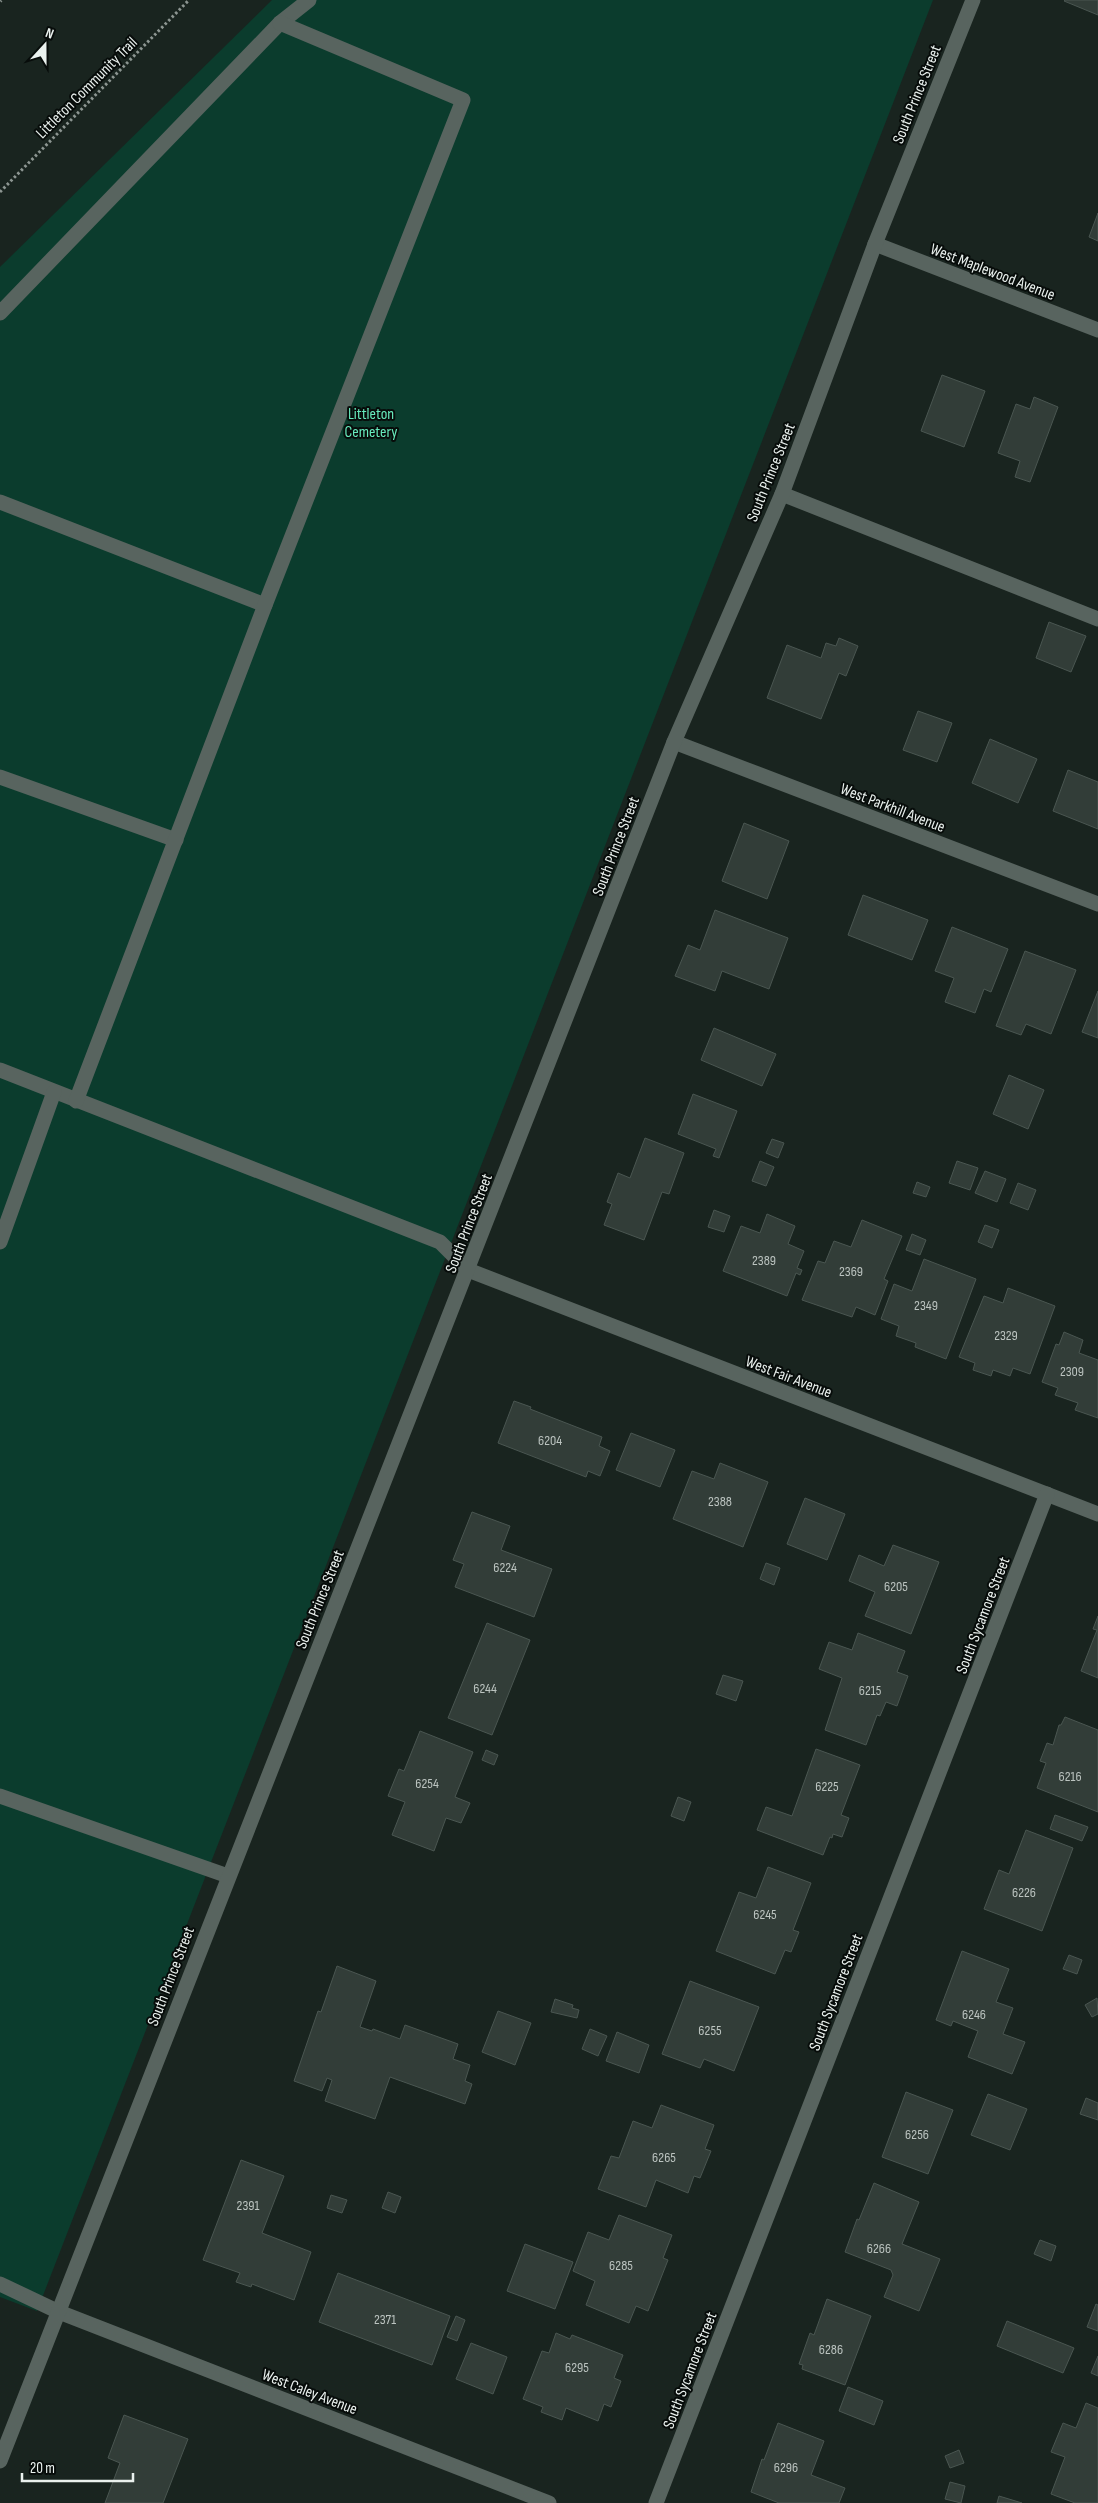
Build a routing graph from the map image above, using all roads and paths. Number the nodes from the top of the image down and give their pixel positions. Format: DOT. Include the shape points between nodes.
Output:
graph roads {
  1 [pos="189,0"];
  2 [pos="309,0"];
  3 [pos="973,0"];
  4 [pos="280,23"];
  5 [pos="0,192"];
  6 [pos="875,244"];
  7 [pos="0,313"];
  8 [pos="1098,330"];
  9 [pos="782,494"];
  10 [pos="0,502"];
  11 [pos="265,604"];
  12 [pos="1098,619"];
  13 [pos="674,742"];
  14 [pos="0,777"];
  15 [pos="176,840"];
  16 [pos="1098,904"];
  17 [pos="0,1070"];
  18 [pos="54,1092"];
  19 [pos="76,1101"];
  20 [pos="0,1242"];
  21 [pos="468,1270"];
  22 [pos="1047,1494"];
  23 [pos="1098,1514"];
  24 [pos="0,1796"];
  25 [pos="228,1876"];
  26 [pos="0,2284"];
  27 [pos="59,2312"];
  28 [pos="0,2461"];
  29 [pos="550,2503"];
  30 [pos="656,2503"];
  1 -- 5 [label="path, Littleton Community Trail"];
  2 -- 4 [label="street"];
  3 -- 6 [label="street, South Prince Street"];
  4 -- 7 [label="street"];
  4 -- 11 [label="street" via="463,100"];
  6 -- 8 [label="street, West Maplewood Avenue"];
  6 -- 9 [label="street, South Prince Street"];
  9 -- 12 [label="street"];
  9 -- 13 [label="street, South Prince Street"];
  10 -- 11 [label="street"];
  11 -- 15 [label="street"];
  13 -- 16 [label="street, West Parkhill Avenue"];
  13 -- 21 [label="street, South Prince Street"];
  14 -- 15 [label="street"];
  15 -- 19 [label="street"];
  17 -- 18 [label="street"];
  18 -- 19 [label="street"];
  18 -- 20 [label="street"];
  19 -- 21 [label="street" via="440,1242"];
  21 -- 22 [label="street, West Fair Avenue"];
  21 -- 25 [label="street, South Prince Street"];
  22 -- 23 [label="street, West Fair Avenue"];
  22 -- 30 [label="street, South Sycamore Street"];
  24 -- 25 [label="street"];
  25 -- 27 [label="street, South Prince Street"];
  26 -- 27 [label="street, West Caley Avenue"];
  27 -- 28 [label="street, South Prince Street"];
  27 -- 29 [label="street, West Caley Avenue"];
}
